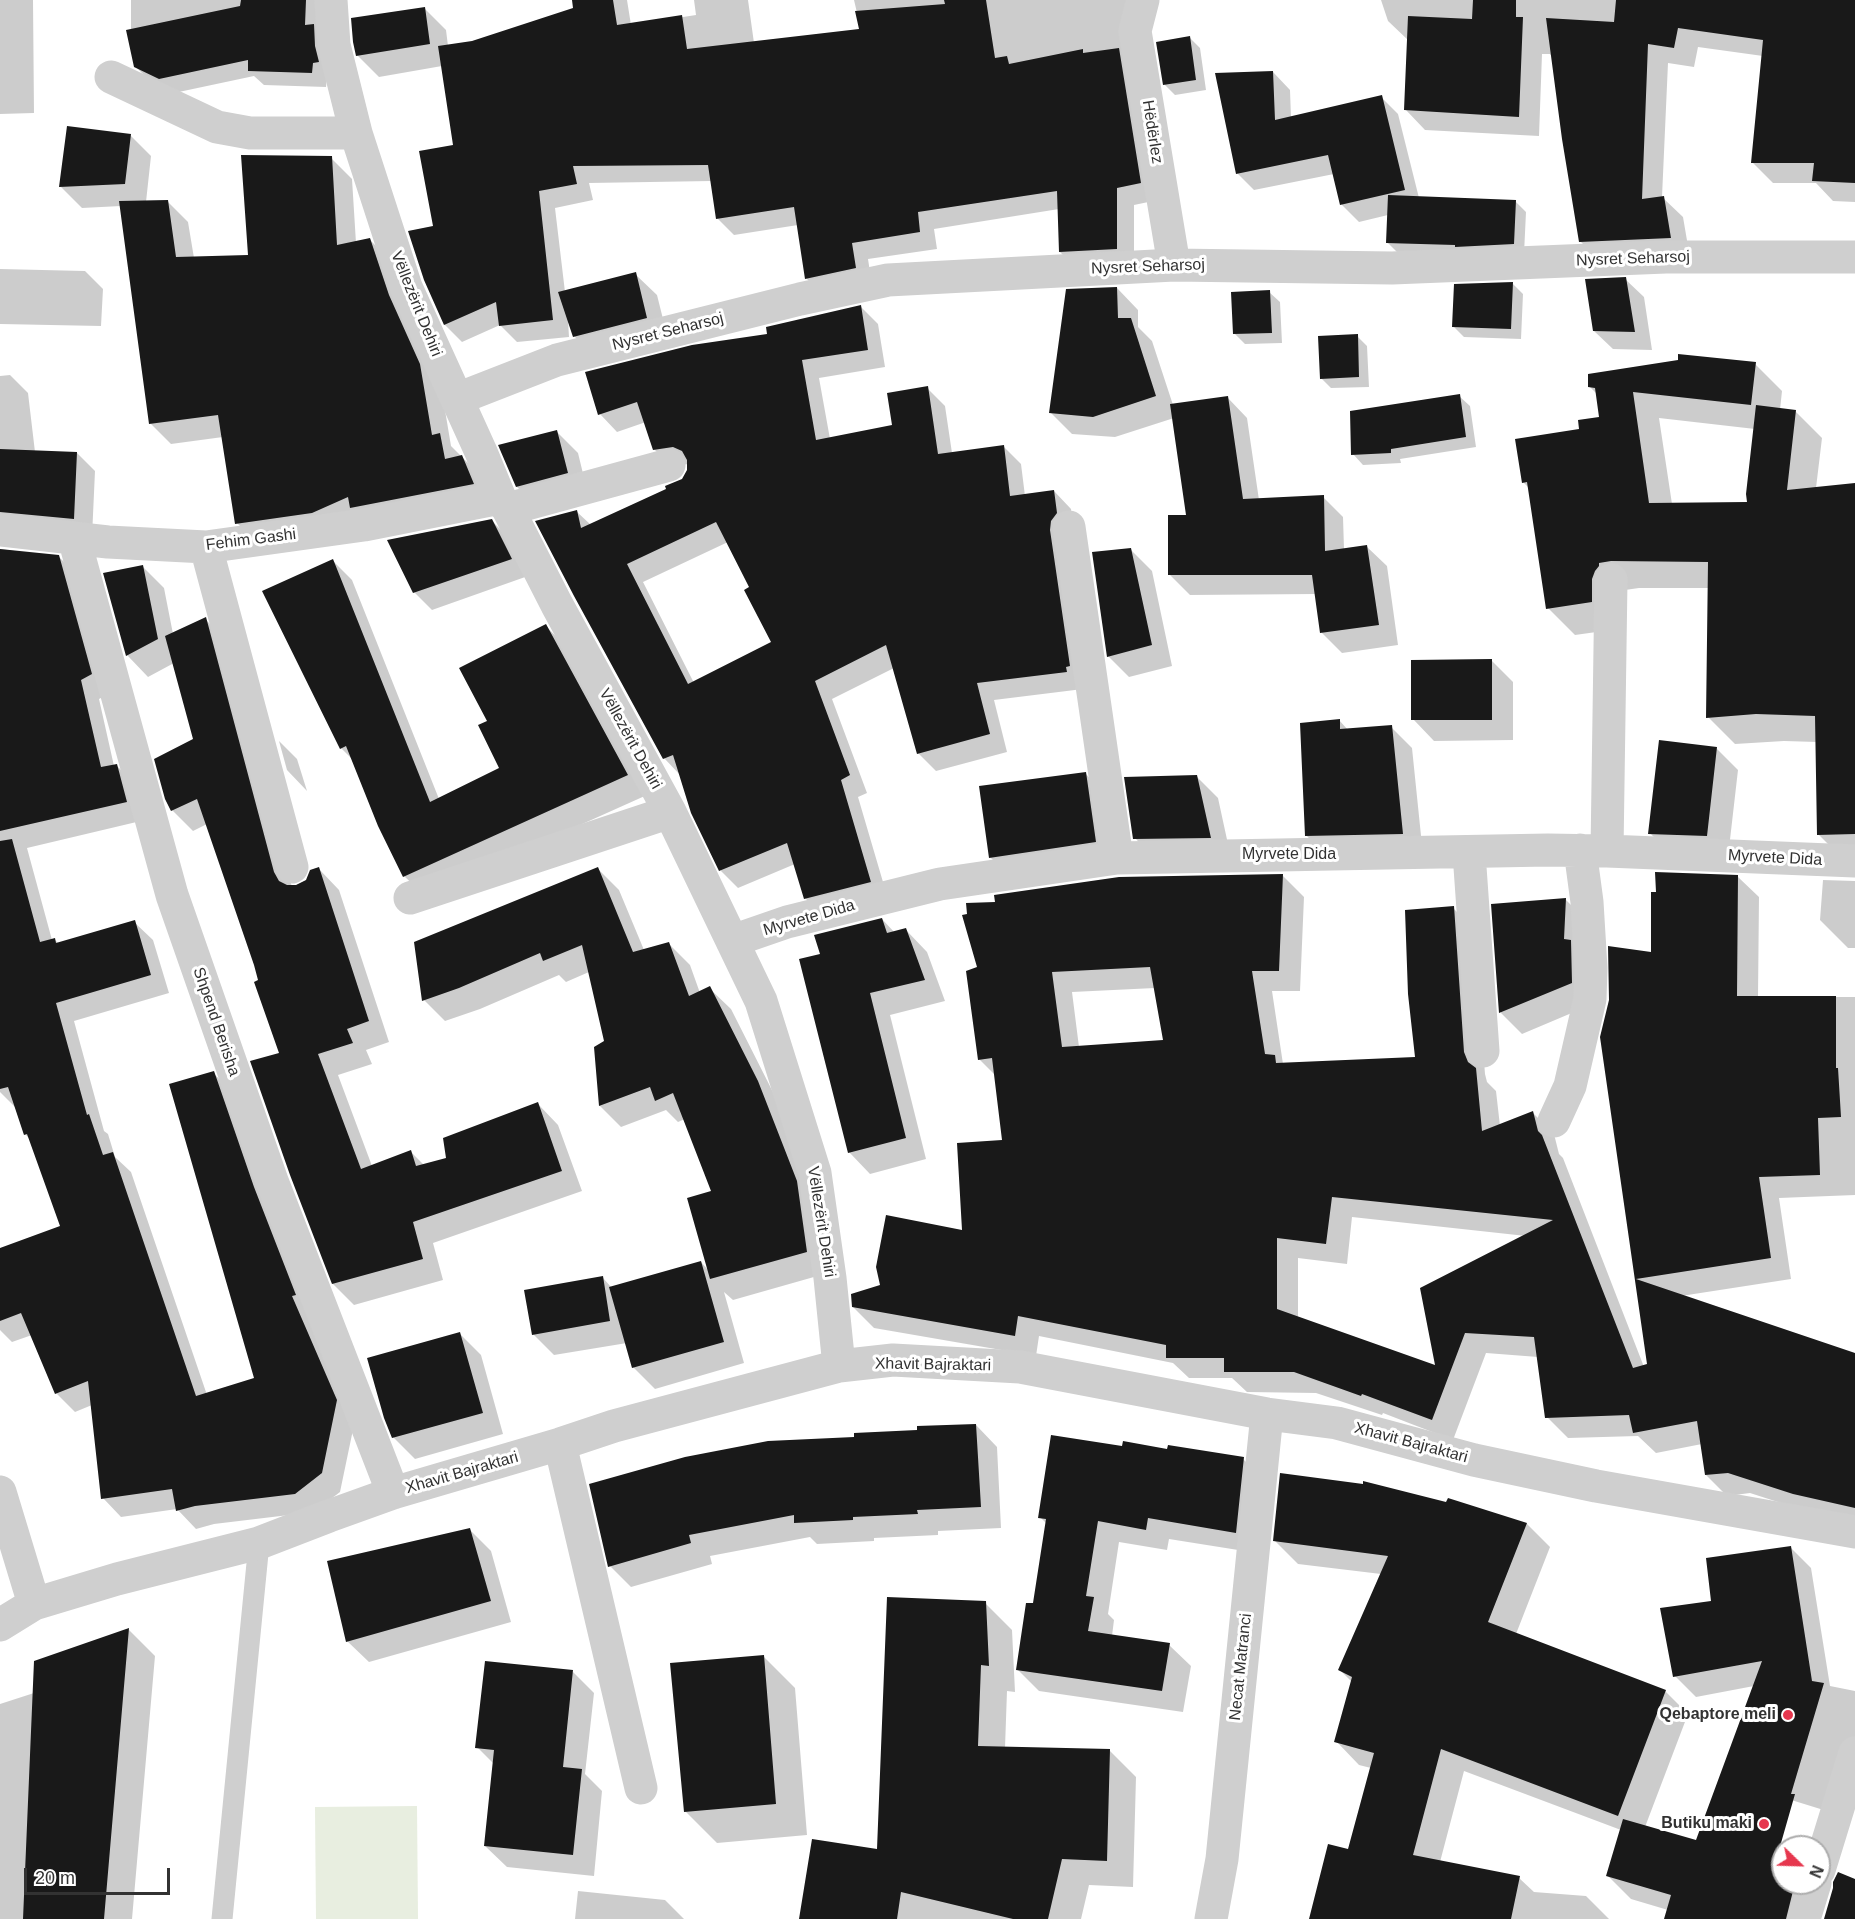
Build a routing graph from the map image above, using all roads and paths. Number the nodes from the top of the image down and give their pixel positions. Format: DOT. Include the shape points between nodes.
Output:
graph roads {
  1 [pos="331,0"];
  2 [pos="1143,0"];
  3 [pos="111,77"];
  4 [pos="356,133"];
  5 [pos="1855,257"];
  6 [pos="1174,265"];
  7 [pos="457,399"];
  8 [pos="669,465"];
  9 [pos="504,504"];
  10 [pos="1069,527"];
  11 [pos="0,530"];
  12 [pos="74,538"];
  13 [pos="206,547"];
  14 [pos="1611,580"];
  15 [pos="670,812"];
  16 [pos="1594,850"];
  17 [pos="1468,853"];
  18 [pos="1117,858"];
  19 [pos="1855,861"];
  20 [pos="292,867"];
  21 [pos="410,898"];
  22 [pos="732,941"];
  23 [pos="1483,1051"];
  24 [pos="1554,1121"];
  25 [pos="839,1366"];
  26 [pos="1267,1414"];
  27 [pos="560,1444"];
  28 [pos="0,1492"];
  29 [pos="393,1493"];
  30 [pos="1855,1532"];
  31 [pos="259,1544"];
  32 [pos="34,1604"];
  33 [pos="0,1626"];
  34 [pos="1855,1753"];
  35 [pos="641,1788"];
  36 [pos="1830,1835"];
  37 [pos="1811,1895"];
  38 [pos="222,1919"];
  39 [pos="1211,1919"];
  40 [pos="1804,1919"];
  1 -- 4 [label="street, Vëllezërit Dehiri" via="334,45"];
  2 -- 6 [label="street, Hëdërlez" via="1135,31"];
  3 -- 4 [label="street" via="217,127 250,133"];
  4 -- 7 [label="street, Vëllezërit Dehiri" via="406,287"];
  5 -- 6 [label="street, Nysret Seharsoj" via="1666,257 1392,268"];
  6 -- 7 [label="street, Nysret Seharsoj" via="888,280 557,360"];
  7 -- 9 [label="street, Vëllezërit Dehiri"];
  8 -- 9 [label="street, Fehim Gashi"];
  9 -- 13 [label="street, Fehim Gashi"];
  9 -- 15 [label="street, Vëllezërit Dehiri"];
  10 -- 18 [label="street"];
  11 -- 12 [label="street, Fehim Gashi"];
  12 -- 13 [label="street, Fehim Gashi"];
  12 -- 29 [label="street, Shpend Berisha" via="172,895 272,1181"];
  13 -- 20 [label="street"];
  14 -- 16 [label="street"];
  15 -- 21 [label="street"];
  15 -- 22 [label="street, Vëllezërit Dehiri"];
  16 -- 17 [label="street, Myrvete Dida"];
  16 -- 19 [label="street, Myrvete Dida"];
  16 -- 24 [label="street" via="1587,902 1590,999 1570,1086"];
  17 -- 18 [label="street, Myrvete Dida"];
  17 -- 23 [label="street"];
  18 -- 22 [label="street, Myrvete Dida" via="940,884 787,922"];
  22 -- 25 [label="street, Vëllezërit Dehiri" via="761,1000 815,1173"];
  25 -- 26 [label="street, Xhavit Bajraktari" via="893,1360 1020,1367"];
  25 -- 27 [label="street, Xhavit Bajraktari"];
  26 -- 30 [label="street, Xhavit Bajraktari" via="1337,1423 1474,1460 1596,1486"];
  26 -- 39 [label="street, Necat Matranci" via="1222,1859"];
  27 -- 29 [label="street, Xhavit Bajraktari"];
  27 -- 35 [label="street"];
  28 -- 32 [label="street"];
  29 -- 31 [label="street, Xhavit Bajraktari"];
  31 -- 32 [label="street, Xhavit Bajraktari"];
  31 -- 38 [label="lane"];
  32 -- 33 [label="street, Xhavit Bajraktari"];
  34 -- 36 [label="street"];
  37 -- 40 [label="street"];
}
